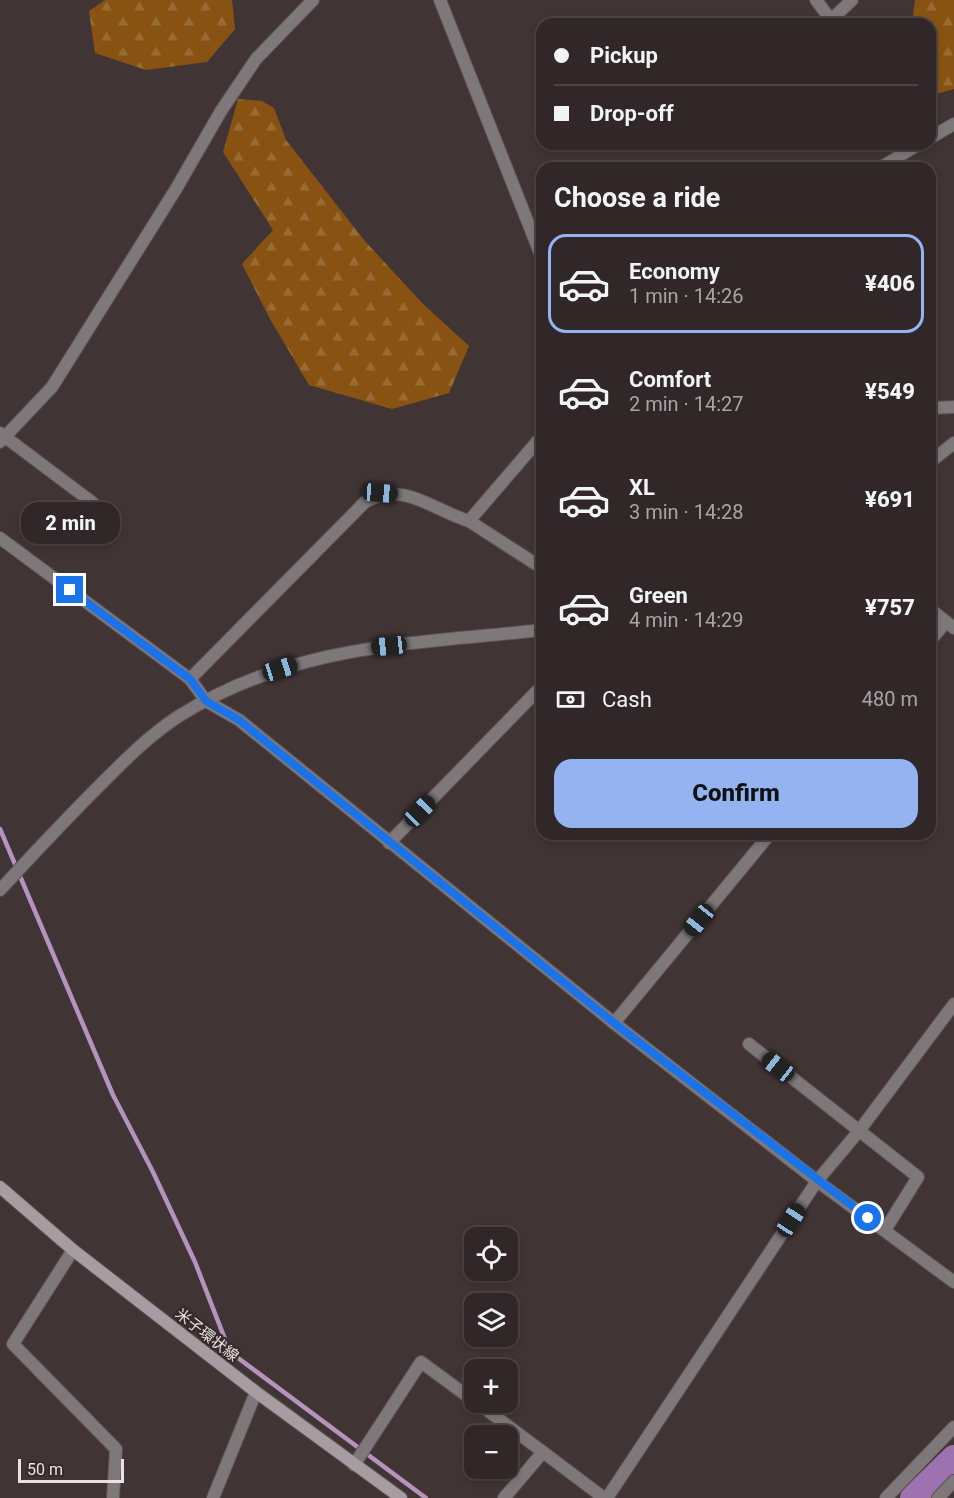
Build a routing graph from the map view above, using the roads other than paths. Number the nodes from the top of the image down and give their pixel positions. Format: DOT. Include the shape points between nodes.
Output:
graph roads {
  1 [pos="313,0"];
  2 [pos="440,0"];
  3 [pos="816,0"];
  4 [pos="852,0"];
  5 [pos="829,18"];
  6 [pos="836,18"];
  7 [pos="954,124"];
  8 [pos="936,134"];
  9 [pos="909,150"];
  10 [pos="890,162"];
  11 [pos="536,243"];
  12 [pos="954,406"];
  13 [pos="936,408"];
  14 [pos="1,437"];
  15 [pos="536,443"];
  16 [pos="954,443"];
  17 [pos="936,457"];
  18 [pos="93,503"];
  19 [pos="469,521"];
  20 [pos="0,538"];
  21 [pos="536,564"];
  22 [pos="936,614"];
  23 [pos="950,625"];
  24 [pos="536,631"];
  25 [pos="936,636"];
  26 [pos="190,679"];
  27 [pos="536,692"];
  28 [pos="206,701"];
  29 [pos="765,840"];
  30 [pos="389,843"];
  31 [pos="0,890"];
  32 [pos="954,1004"];
  33 [pos="614,1023"];
  34 [pos="749,1044"];
  35 [pos="859,1131"];
  36 [pos="817,1181"];
  37 [pos="0,1187"];
  38 [pos="885,1230"];
  39 [pos="73,1250"];
  40 [pos="954,1282"];
  41 [pos="256,1392"];
  42 [pos="464,1394"];
  43 [pos="490,1413"];
  44 [pos="954,1427"];
  45 [pos="543,1452"];
  46 [pos="354,1465"];
  47 [pos="954,1481"];
  48 [pos="113,1498"];
  49 [pos="213,1498"];
  50 [pos="401,1498"];
  51 [pos="504,1498"];
  52 [pos="605,1498"];
  53 [pos="886,1498"];
  54 [pos="938,1498"];
  1 -- 14 [label="street" via="256,59 52,387"];
  2 -- 11 [label="street"];
  3 -- 5 [label="street"];
  4 -- 6 [label="street"];
  7 -- 8 [label="street"];
  9 -- 10 [label="street"];
  12 -- 13 [label="street"];
  14 -- 18 [label="street"];
  15 -- 19 [label="street"];
  16 -- 17 [label="street"];
  19 -- 21 [label="street"];
  19 -- 26 [label="street" via="431,502 380,493 365,502"];
  20 -- 26 [label="street"];
  22 -- 23 [label="street"];
  23 -- 25 [label="street"];
  24 -- 28 [label="street" via="317,657 262,674"];
  26 -- 28 [label="street"];
  27 -- 30 [label="street"];
  28 -- 30 [label="street" via="239,720"];
  28 -- 31 [label="street" via="140,746"];
  29 -- 33 [label="street"];
  30 -- 33 [label="street"];
  32 -- 35 [label="street"];
  33 -- 36 [label="street"];
  34 -- 35 [label="street"];
  35 -- 36 [label="street"];
  35 -- 38 [label="street" via="918,1177"];
  36 -- 38 [label="street"];
  36 -- 52 [label="street"];
  37 -- 39 [label="main road, 米子環状線"];
  38 -- 40 [label="street"];
  39 -- 41 [label="main road, 米子環状線"];
  39 -- 48 [label="street" via="13,1344 116,1449"];
  41 -- 46 [label="main road, 米子環状線"];
  41 -- 49 [label="street"];
  42 -- 46 [label="street" via="421,1362"];
  43 -- 45 [label="street"];
  44 -- 53 [label="street"];
  45 -- 51 [label="street"];
  45 -- 52 [label="street"];
  46 -- 50 [label="main road, 米子環状線"];
  47 -- 54 [label="street"];
}
